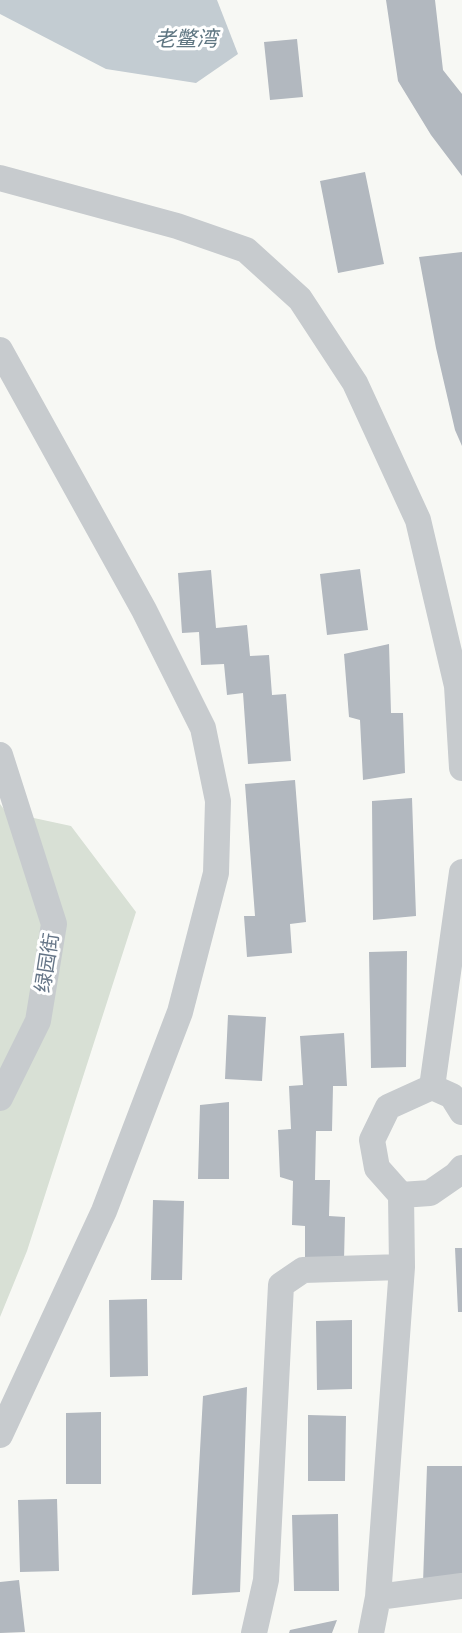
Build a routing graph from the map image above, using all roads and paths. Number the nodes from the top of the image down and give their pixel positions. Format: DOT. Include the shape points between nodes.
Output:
graph roads {
  1 [pos="0,178"];
  2 [pos="0,350"];
  3 [pos="0,755"];
  4 [pos="462,768"];
  5 [pos="462,872"];
  6 [pos="432,1087"];
  7 [pos="0,1098"];
  8 [pos="462,1112"];
  9 [pos="462,1168"];
  10 [pos="401,1195"];
  11 [pos="402,1267"];
  12 [pos="0,1435"];
  13 [pos="462,1586"];
  14 [pos="378,1597"];
  15 [pos="254,1633"];
  16 [pos="371,1633"];
  1 -- 4 [label="street" via="177,226 246,250 300,299 355,383 418,520 457,686"];
  2 -- 12 [label="street" via="144,610 203,728 218,801 216,873 180,1012 104,1211"];
  3 -- 7 [label="street, 绿园街" via="54,924 38,1022"];
  5 -- 6 [label="street"];
  6 -- 8 [label="street" via="452,1096"];
  6 -- 10 [label="street" via="388,1107 372,1140 377,1168"];
  9 -- 10 [label="street" via="430,1193"];
  10 -- 11 [label="street"];
  11 -- 14 [label="street"];
  11 -- 15 [label="street" via="303,1270 281,1285 266,1580"];
  13 -- 14 [label="street"];
  14 -- 16 [label="street"];
}
